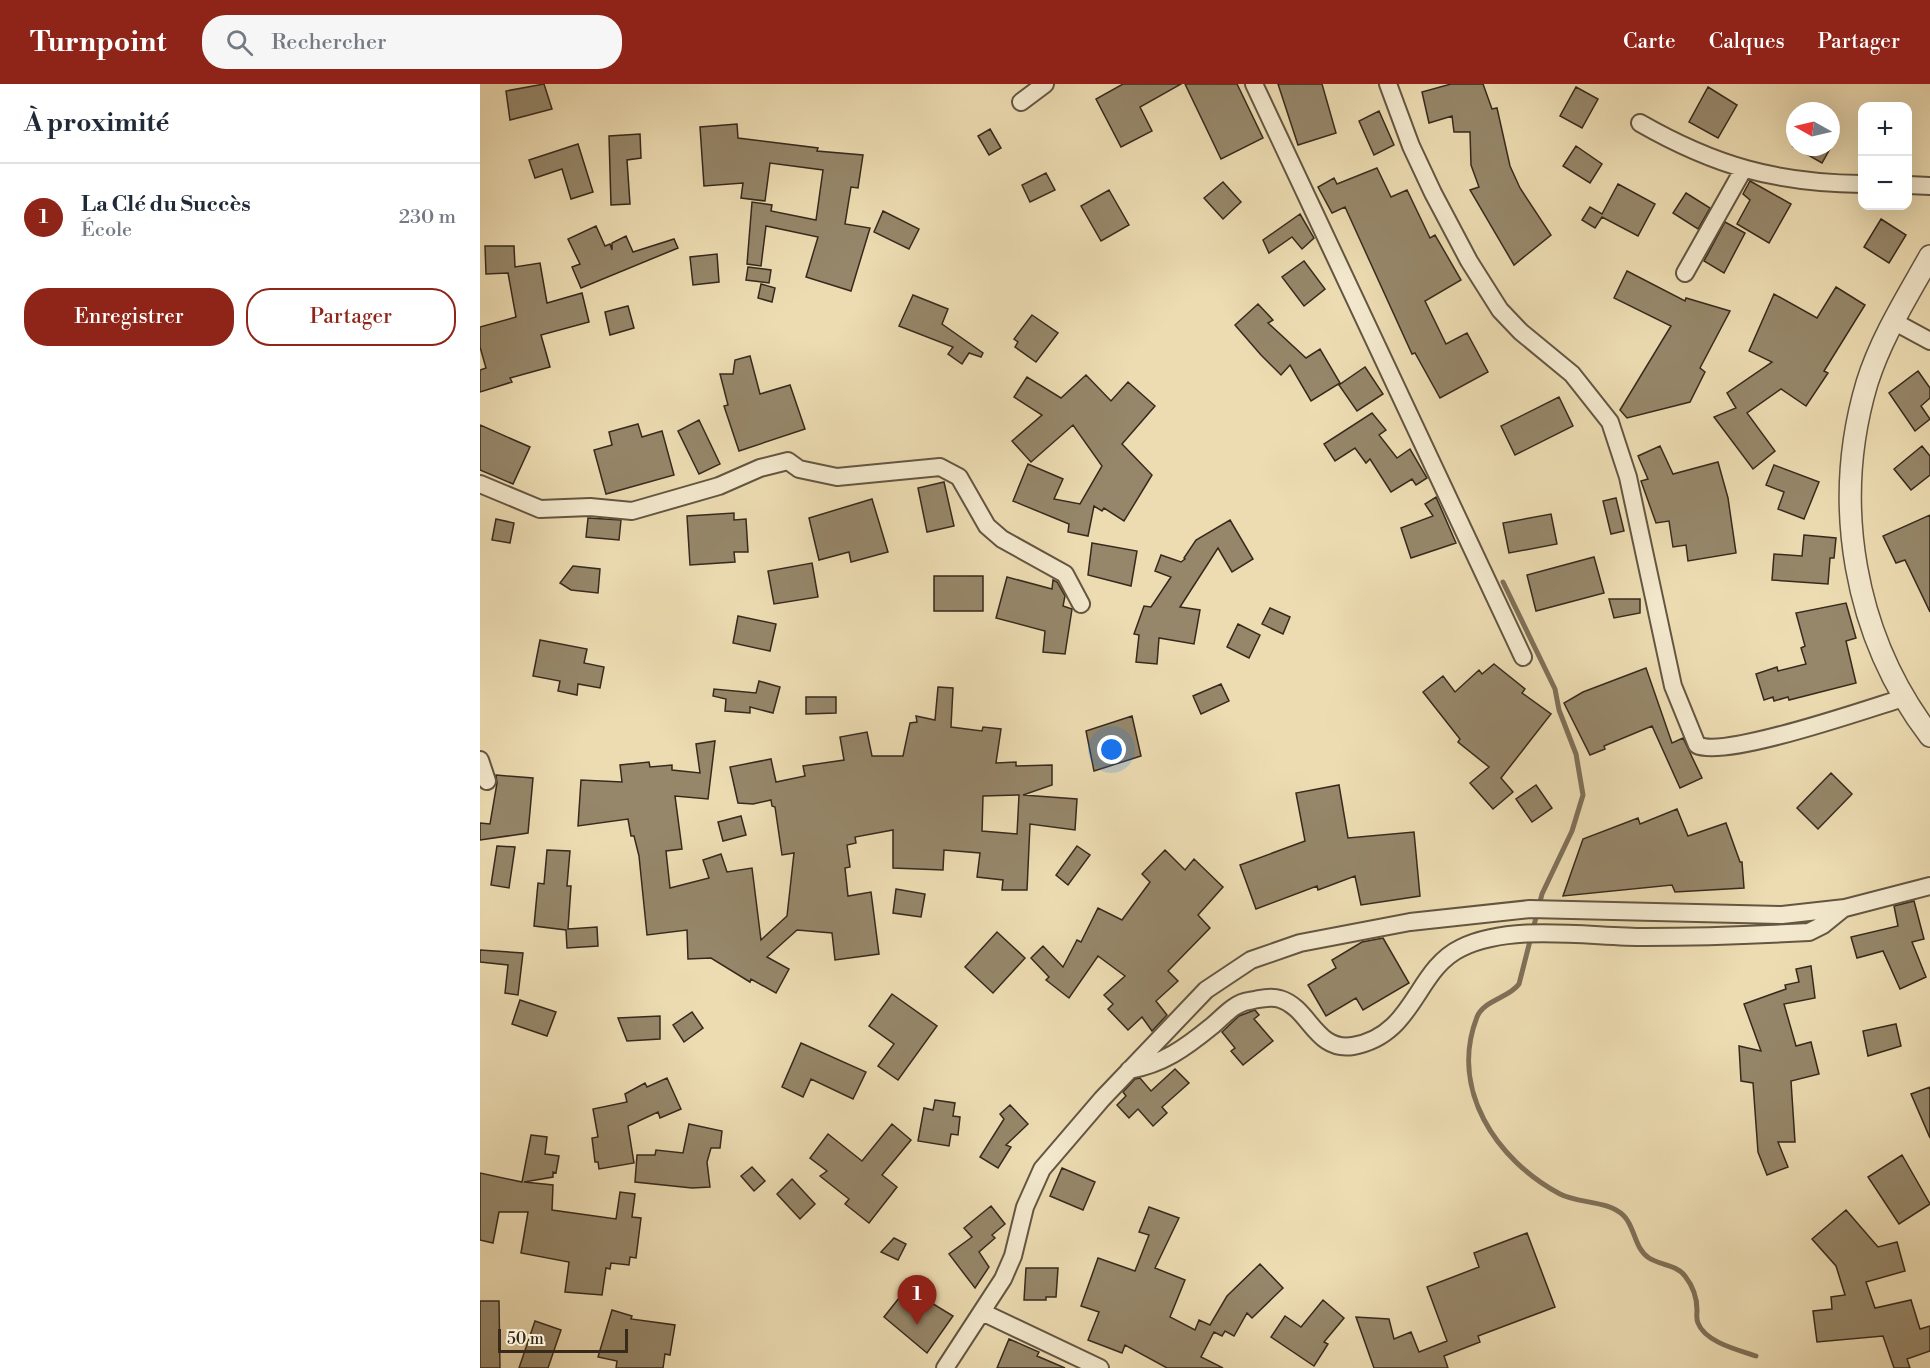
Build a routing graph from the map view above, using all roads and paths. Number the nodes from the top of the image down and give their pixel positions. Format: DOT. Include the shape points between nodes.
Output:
graph roads {
  1 [pos="1045,84"];
  2 [pos="1254,84"];
  3 [pos="1388,84"];
  4 [pos="1021,102"];
  5 [pos="1640,123"];
  6 [pos="1743,170"];
  7 [pos="1858,184"];
  8 [pos="1912,185"];
  9 [pos="1930,186"];
  10 [pos="1930,256"];
  11 [pos="1685,273"];
  12 [pos="1893,321"];
  13 [pos="1930,341"];
  14 [pos="480,484"];
  15 [pos="1081,604"];
  16 [pos="1523,657"];
  17 [pos="1903,698"];
  18 [pos="1923,712"];
  19 [pos="1930,736"];
  20 [pos="480,760"];
  21 [pos="487,781"];
  22 [pos="1930,886"];
  23 [pos="1845,908"];
  24 [pos="1129,1070"];
  25 [pos="982,1312"];
  26 [pos="945,1368"];
  27 [pos="1100,1368"];
  1 -- 4 [label="street"];
  2 -- 16 [label="street"];
  3 -- 17 [label="street" via="1433,193 1500,310 1572,374 1610,422 1628,477 1673,686 1697,745 1710,749 1747,743"];
  5 -- 6 [label="street" via="1687,149"];
  6 -- 7 [label="street" via="1813,183"];
  6 -- 11 [label="street"];
  8 -- 9 [label="street"];
  10 -- 12 [label="street"];
  12 -- 13 [label="street"];
  12 -- 17 [label="street" via="1868,382 1861,411 1850,511 1859,586 1871,629"];
  14 -- 15 [label="street" via="540,509 590,507 632,511 788,461 800,469 837,477 940,467 959,477 987,526 1002,539 1065,574"];
  17 -- 18 [label="street"];
  18 -- 19 [label="street"];
  20 -- 21 [label="street"];
  22 -- 23 [label="street"];
  23 -- 24 [label="street" via="1782,915 1530,909 1410,922 1338,935 1270,952 1236,969 1206,990"];
  23 -- 24 [label="street" via="1809,932 1644,937 1537,934 1480,940 1459,948 1440,962 1396,1024 1373,1040 1352,1046 1328,1042 1316,1034 1297,1010 1281,999 1266,998 1233,1008 1169,1059"];
  24 -- 25 [label="street" via="1042,1169 1025,1208 1013,1256"];
  25 -- 26 [label="street"];
  25 -- 27 [label="street"];
}
